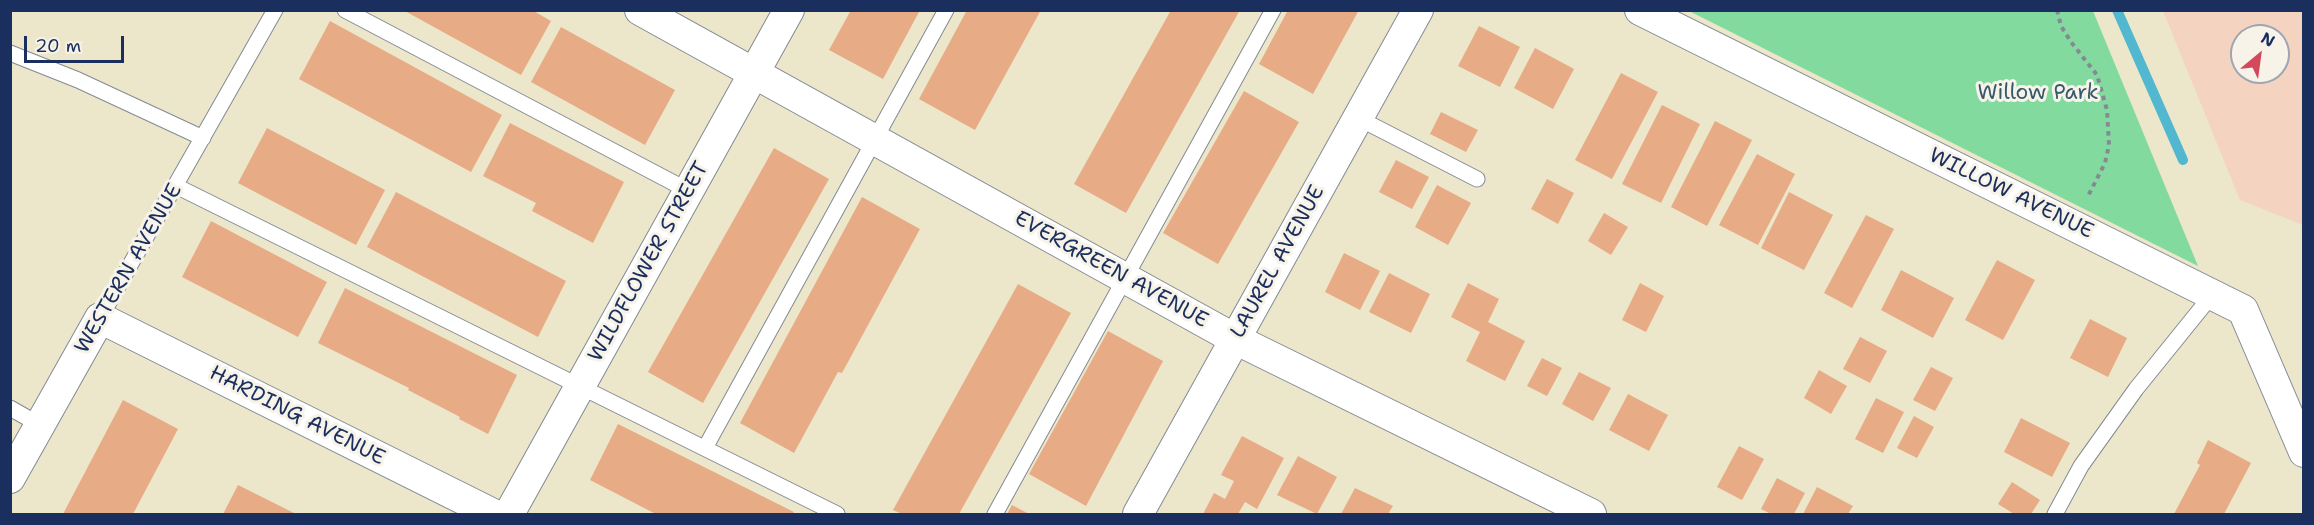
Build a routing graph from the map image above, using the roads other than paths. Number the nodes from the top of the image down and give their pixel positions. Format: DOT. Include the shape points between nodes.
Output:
graph roads {
  1 [pos="275,10"];
  2 [pos="345,10"];
  3 [pos="640,10"];
  4 [pos="789,10"];
  5 [pos="946,10"];
  6 [pos="1273,10"];
  7 [pos="1418,10"];
  8 [pos="1640,10"];
  9 [pos="10,53"];
  10 [pos="754,73"];
  11 [pos="1358,118"];
  12 [pos="203,138"];
  13 [pos="875,140"];
  14 [pos="1477,178"];
  15 [pos="176,186"];
  16 [pos="689,191"];
  17 [pos="1125,278"];
  18 [pos="2212,295"];
  19 [pos="100,318"];
  20 [pos="1235,339"];
  21 [pos="581,385"];
  22 [pos="10,408"];
  23 [pos="40,426"];
  24 [pos="705,447"];
  25 [pos="2304,452"];
  26 [pos="10,478"];
  27 [pos="493,514"];
  28 [pos="509,514"];
  29 [pos="837,514"];
  30 [pos="995,514"];
  31 [pos="1138,514"];
  32 [pos="1591,514"];
  33 [pos="2055,514"];
  1 -- 12 [label="lane, WESTERN AVENUE"];
  2 -- 16 [label="lane"];
  3 -- 10 [label="street, EVERGREEN AVENUE"];
  4 -- 10 [label="street, WILDFLOWER STREET"];
  5 -- 13 [label="lane"];
  6 -- 17 [label="lane"];
  7 -- 11 [label="street, LAUREL AVENUE"];
  8 -- 18 [label="street, WILLOW AVENUE"];
  9 -- 12 [label="lane"];
  10 -- 13 [label="street, EVERGREEN AVENUE"];
  10 -- 16 [label="street, WILDFLOWER STREET"];
  11 -- 14 [label="lane"];
  11 -- 20 [label="street, LAUREL AVENUE"];
  12 -- 15 [label="lane, WESTERN AVENUE"];
  13 -- 17 [label="street, EVERGREEN AVENUE"];
  13 -- 24 [label="lane"];
  15 -- 19 [label="lane, WESTERN AVENUE"];
  15 -- 21 [label="lane"];
  16 -- 21 [label="street, WILDFLOWER STREET"];
  17 -- 20 [label="street, EVERGREEN AVENUE"];
  17 -- 30 [label="lane"];
  18 -- 25 [label="street, WILLOW AVENUE" via="2243,310"];
  18 -- 33 [label="lane" via="2136,389 2081,466"];
  19 -- 23 [label="street, WESTERN AVENUE"];
  19 -- 27 [label="street, HARDING AVENUE"];
  20 -- 31 [label="street, LAUREL AVENUE"];
  20 -- 32 [label="street, EVERGREEN AVENUE"];
  21 -- 24 [label="lane"];
  21 -- 28 [label="street, WILDFLOWER STREET"];
  22 -- 23 [label="lane"];
  23 -- 26 [label="street, WESTERN AVENUE"];
  24 -- 29 [label="lane"];
}
